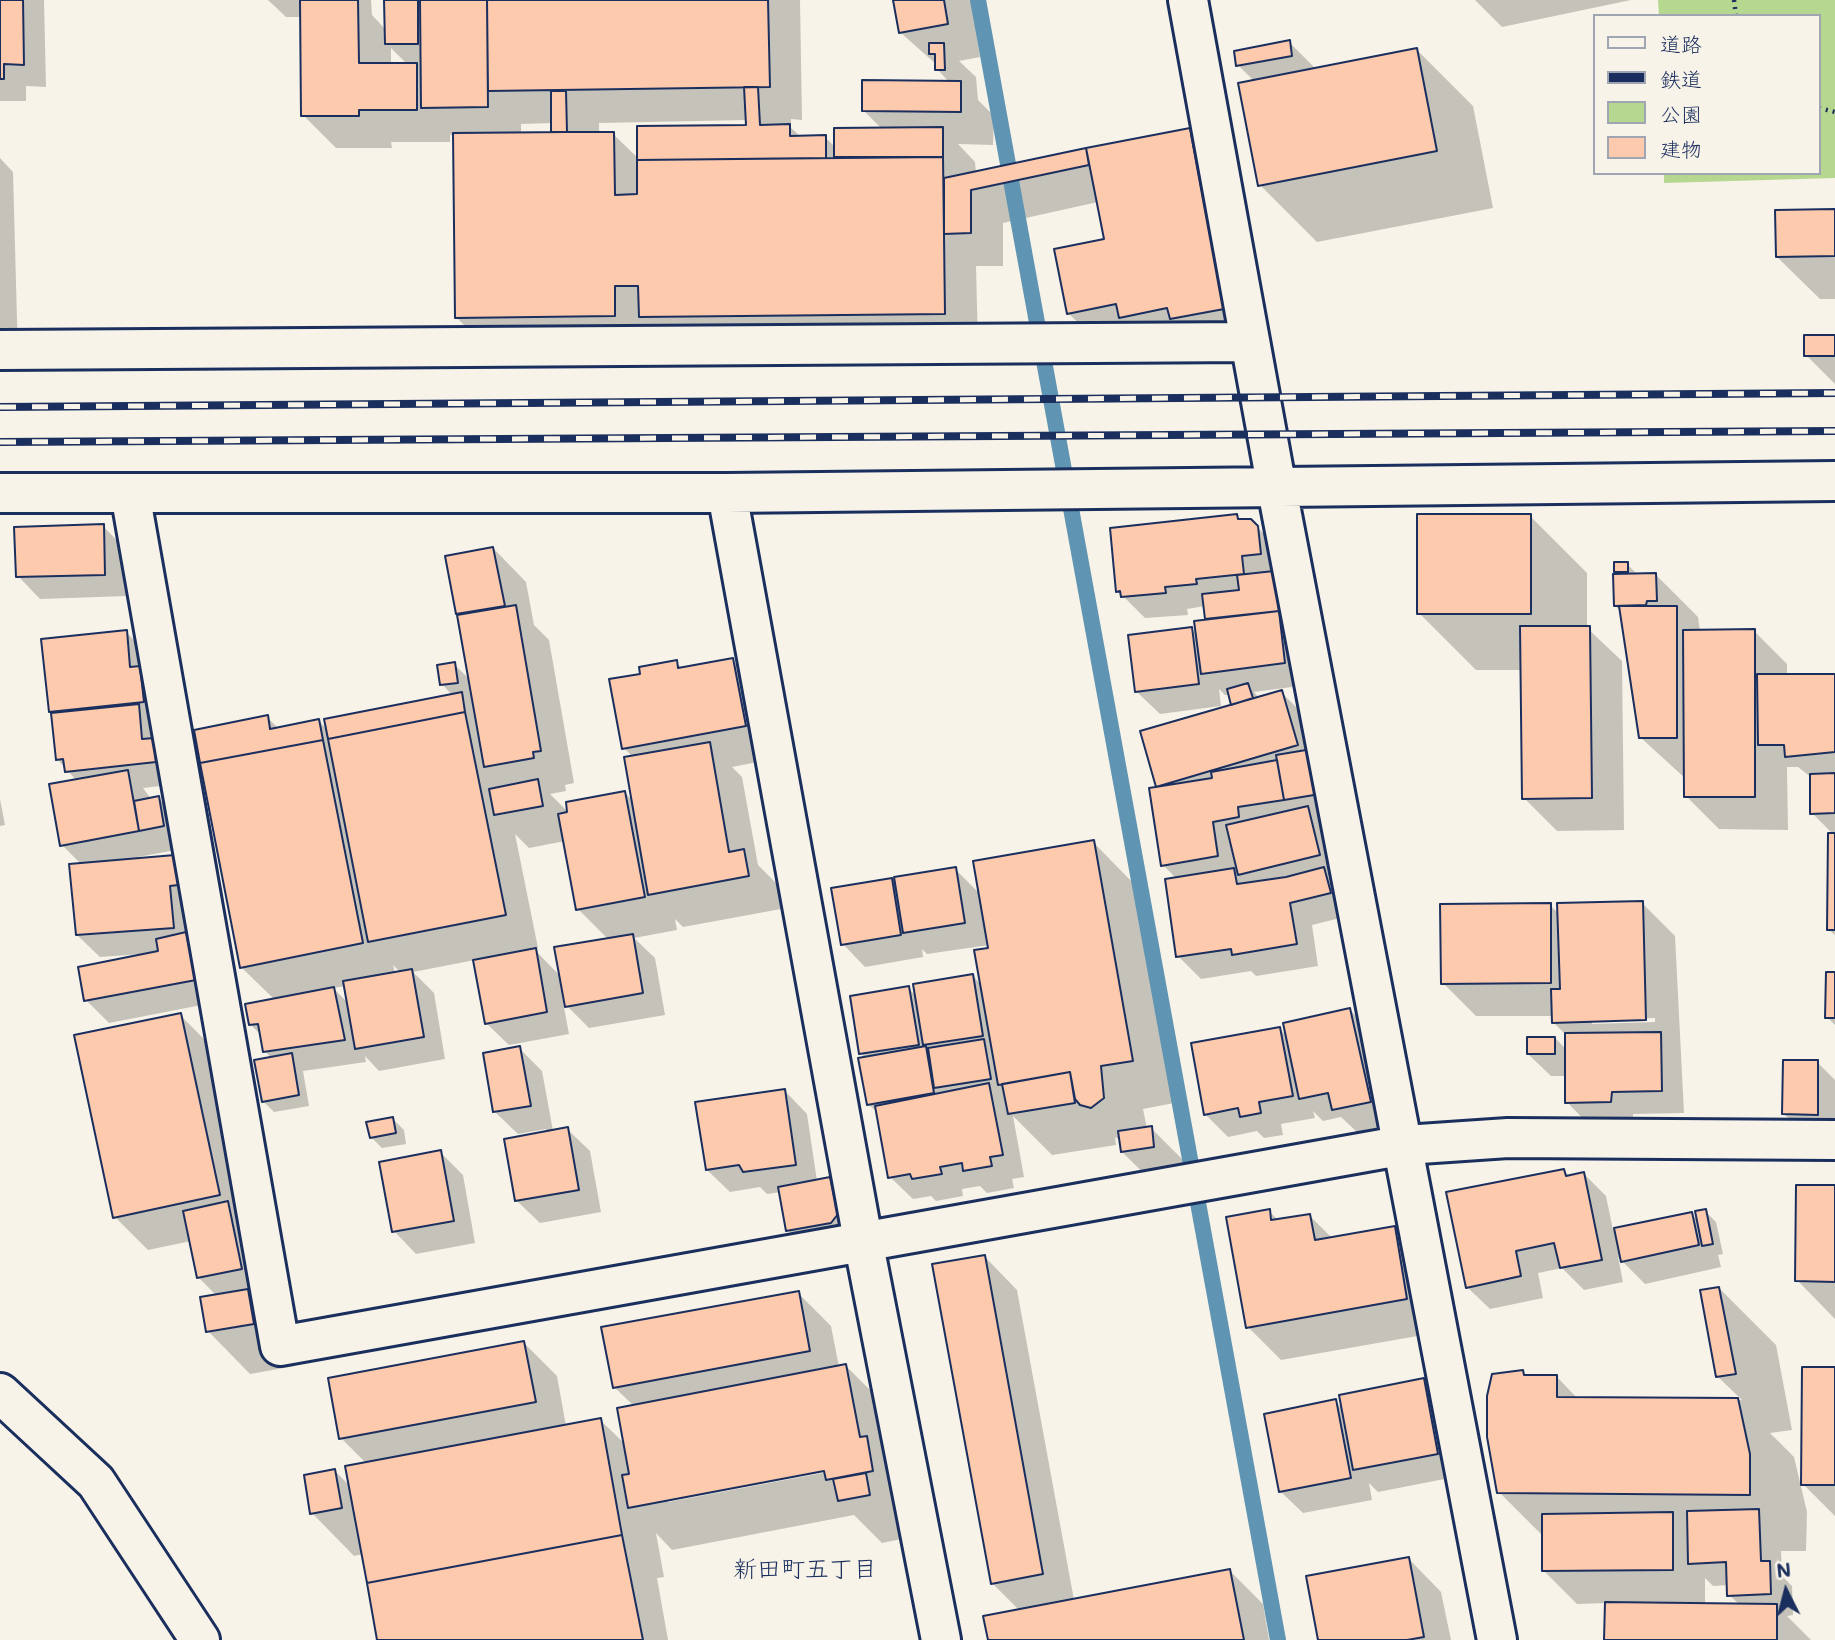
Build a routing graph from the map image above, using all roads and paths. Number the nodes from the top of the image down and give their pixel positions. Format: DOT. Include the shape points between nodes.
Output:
graph roads {
  1 [pos="1188,0"];
  2 [pos="1250,342"];
  3 [pos="0,350"];
  4 [pos="1835,481"];
  5 [pos="1277,489"];
  6 [pos="130,492"];
  7 [pos="0,493"];
  8 [pos="727,493"];
  9 [pos="1835,1140"];
  10 [pos="1405,1145"];
  11 [pos="863,1240"];
  12 [pos="0,1393"];
  13 [pos="200,1640"];
  14 [pos="941,1640"];
  15 [pos="1497,1640"];
  1 -- 2 [label="street"];
  2 -- 3 [label="street"];
  2 -- 5 [label="street"];
  4 -- 5 [label="street"];
  5 -- 8 [label="street"];
  5 -- 10 [label="street"];
  6 -- 7 [label="street"];
  6 -- 8 [label="street"];
  6 -- 11 [label="street" via="280,1346"];
  8 -- 11 [label="street"];
  9 -- 10 [label="street" via="1508,1138"];
  10 -- 11 [label="street"];
  10 -- 15 [label="street"];
  11 -- 14 [label="street"];
  12 -- 13 [label="street" via="96,1482"];
}
